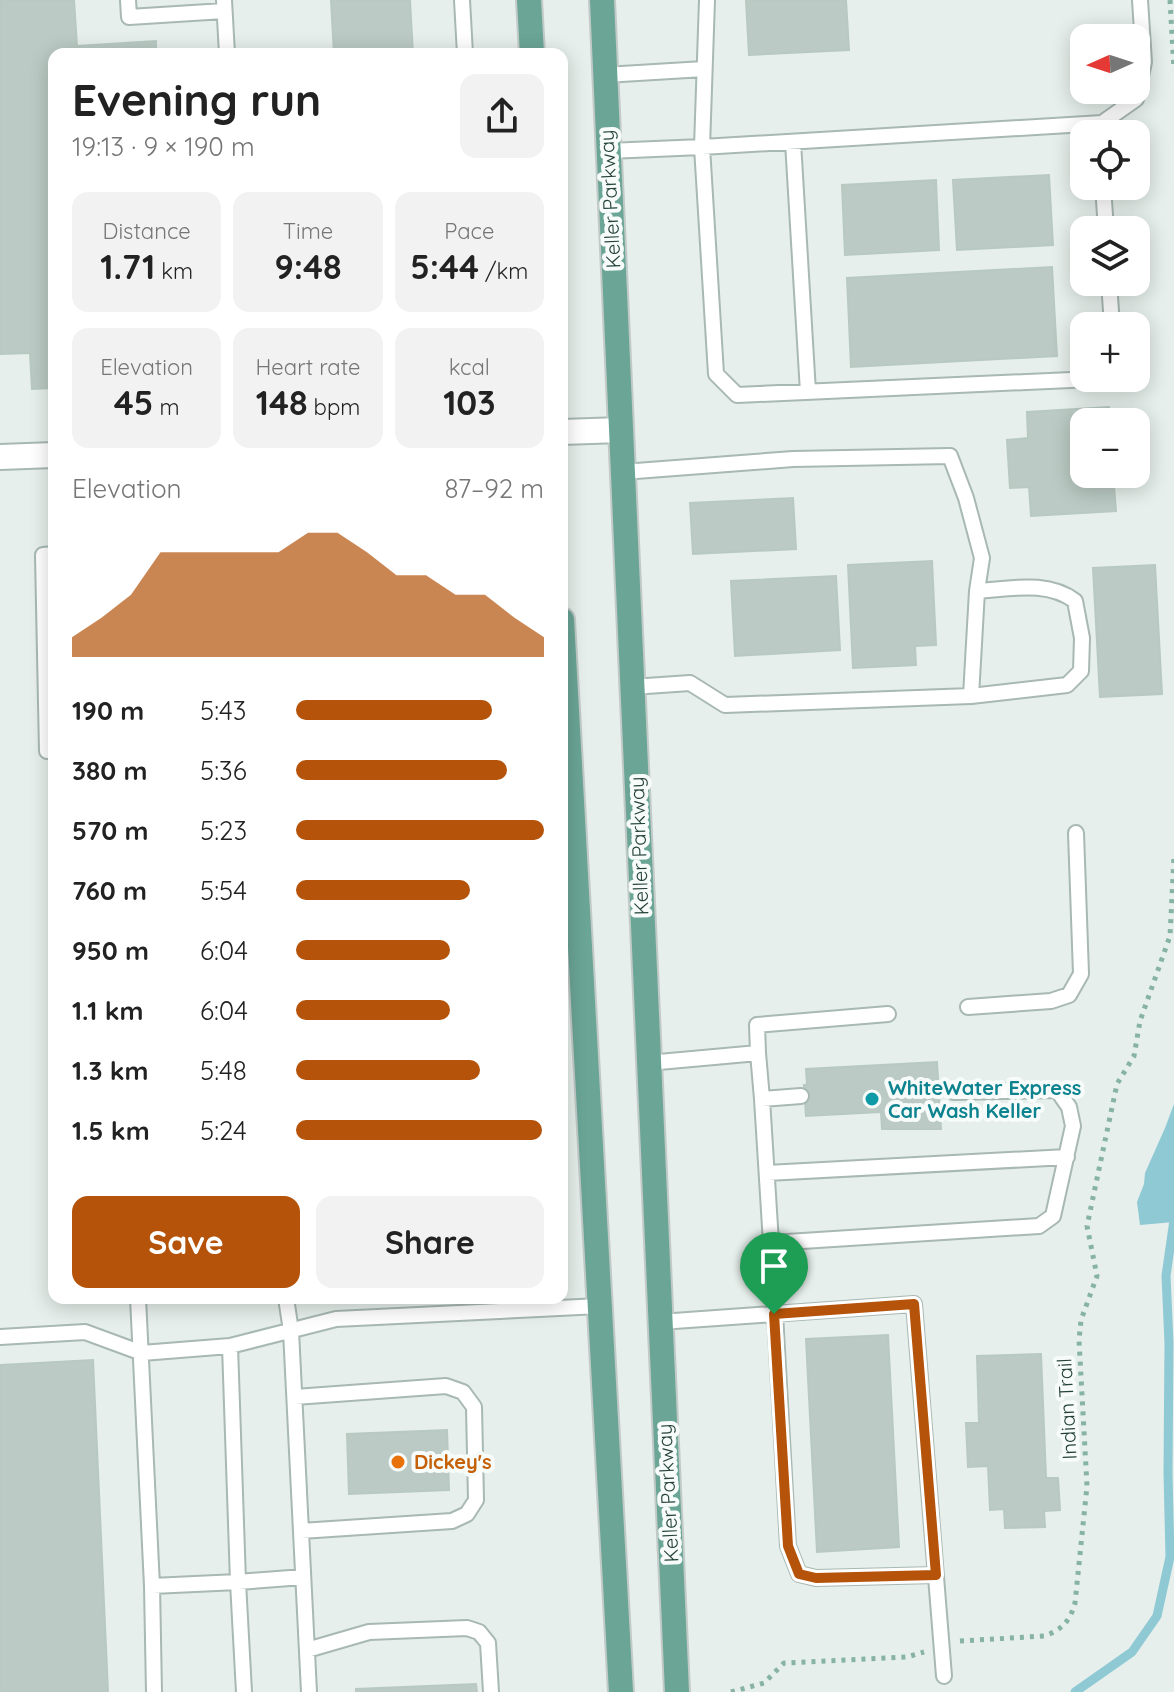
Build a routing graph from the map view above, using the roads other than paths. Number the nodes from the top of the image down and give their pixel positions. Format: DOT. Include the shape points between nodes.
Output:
graph roads {
  1 [pos="128,0"];
  2 [pos="462,0"];
  3 [pos="529,0"];
  4 [pos="602,0"];
  5 [pos="707,0"];
  6 [pos="1140,0"];
  7 [pos="224,5"];
  8 [pos="227,48"];
  9 [pos="465,48"];
  10 [pos="532,48"];
  11 [pos="704,69"];
  12 [pos="605,75"];
  13 [pos="1111,120"];
  14 [pos="1070,129"];
  15 [pos="793,142"];
  16 [pos="702,147"];
  17 [pos="608,151"];
  18 [pos="1070,380"];
  19 [pos="808,392"];
  20 [pos="621,430"];
  21 [pos="568,432"];
  22 [pos="48,455"];
  23 [pos="0,457"];
  24 [pos="623,472"];
  25 [pos="48,555"];
  26 [pos="977,591"];
  27 [pos="632,687"];
  28 [pos="971,696"];
  29 [pos="47,751"];
  30 [pos="1076,833"];
  31 [pos="568,834"];
  32 [pos="570,913"];
  33 [pos="968,1007"];
  34 [pos="888,1014"];
  35 [pos="758,1053"];
  36 [pos="648,1063"];
  37 [pos="954,1092"];
  38 [pos="801,1096"];
  39 [pos="762,1099"];
  40 [pos="1067,1157"];
  41 [pos="767,1173"];
  42 [pos="771,1243"];
  43 [pos="138,1304"];
  44 [pos="287,1304"];
  45 [pos="600,1306"];
  46 [pos="774,1314"];
  47 [pos="660,1322"];
  48 [pos="291,1331"];
  49 [pos="0,1337"];
  50 [pos="230,1346"];
  51 [pos="142,1353"];
  52 [pos="295,1397"];
  53 [pos="301,1531"];
  54 [pos="936,1575"];
  55 [pos="303,1577"];
  56 [pos="238,1582"];
  57 [pos="152,1586"];
  58 [pos="307,1650"];
  59 [pos="944,1676"];
  60 [pos="154,1692"];
  61 [pos="244,1692"];
  62 [pos="309,1692"];
  63 [pos="491,1692"];
  64 [pos="621,1692"];
  65 [pos="677,1692"];
  1 -- 7 [label="lane" via="129,17"];
  2 -- 9 [label="lane"];
  3 -- 10 [label="main road"];
  4 -- 12 [label="main road, Keller Parkway"];
  5 -- 11 [label="lane"];
  6 -- 13 [label="lane" via="1144,62 1136,99"];
  7 -- 8 [label="lane"];
  11 -- 12 [label="lane"];
  11 -- 16 [label="lane"];
  12 -- 17 [label="main road, Keller Parkway"];
  14 -- 15 [label="lane"];
  15 -- 16 [label="lane"];
  15 -- 19 [label="lane"];
  16 -- 17 [label="lane"];
  16 -- 19 [label="lane" via="716,374 737,395"];
  17 -- 20 [label="main road, Keller Parkway"];
  18 -- 19 [label="lane"];
  20 -- 21 [label="street"];
  20 -- 24 [label="main road, Keller Parkway"];
  22 -- 23 [label="street"];
  24 -- 26 [label="lane" via="793,459 950,456 982,558"];
  24 -- 27 [label="main road, Keller Parkway"];
  25 -- 29 [label="lane" via="43,555"];
  26 -- 28 [label="lane"];
  26 -- 28 [label="lane" via="1045,587 1064,592 1075,601 1081,671 1067,685"];
  27 -- 28 [label="lane" via="690,683 725,705"];
  27 -- 36 [label="main road, Keller Parkway"];
  30 -- 33 [label="lane" via="1081,974 1069,995"];
  31 -- 32 [label="main road"];
  32 -- 45 [label="main road"];
  34 -- 35 [label="lane" via="757,1025"];
  35 -- 36 [label="lane"];
  35 -- 39 [label="lane"];
  36 -- 47 [label="main road, Keller Parkway"];
  37 -- 40 [label="lane" via="1057,1090 1069,1107 1073,1126"];
  38 -- 39 [label="lane"];
  39 -- 41 [label="lane"];
  40 -- 41 [label="lane"];
  40 -- 42 [label="lane" via="1053,1216 1039,1226"];
  41 -- 42 [label="lane"];
  42 -- 46 [label="lane"];
  43 -- 51 [label="lane"];
  44 -- 48 [label="lane"];
  45 -- 48 [label="lane" via="336,1319"];
  45 -- 64 [label="main road"];
  46 -- 47 [label="lane"];
  46 -- 54 [label="lane" via="788,1546 799,1574"];
  46 -- 54 [label="lane" via="914,1304"];
  47 -- 65 [label="main road, Keller Parkway"];
  48 -- 50 [label="lane"];
  48 -- 52 [label="lane"];
  49 -- 51 [label="lane" via="85,1332"];
  50 -- 51 [label="lane"];
  50 -- 56 [label="lane"];
  51 -- 57 [label="lane"];
  52 -- 53 [label="lane"];
  52 -- 53 [label="lane" via="446,1386 463,1392 474,1407 476,1500 467,1514 452,1521"];
  53 -- 55 [label="lane"];
  54 -- 59 [label="lane"];
  55 -- 56 [label="lane"];
  55 -- 58 [label="lane"];
  56 -- 57 [label="lane"];
  56 -- 61 [label="lane"];
  57 -- 60 [label="lane"];
  58 -- 62 [label="lane"];
  58 -- 63 [label="lane" via="369,1632 467,1628 488,1643"];
}
